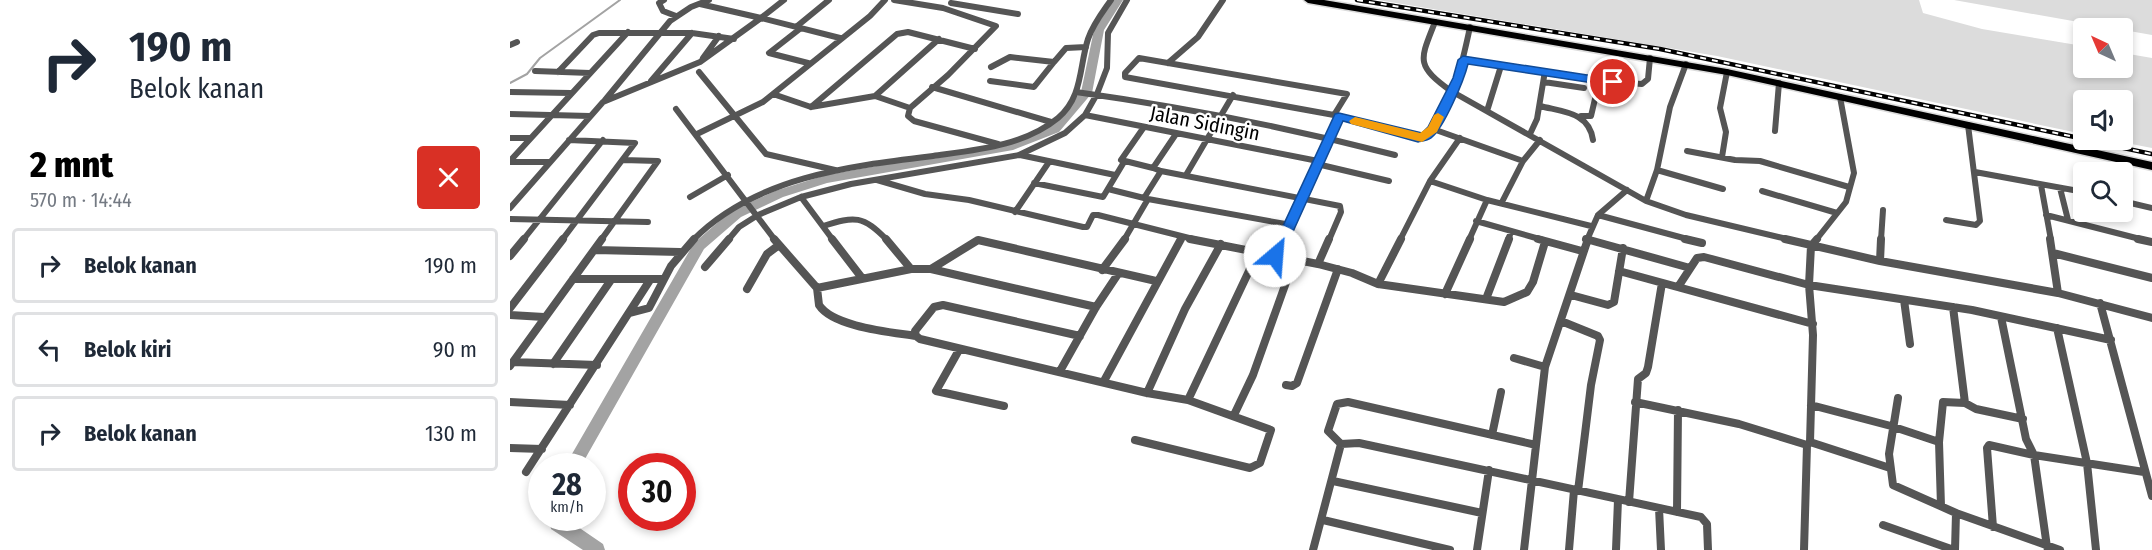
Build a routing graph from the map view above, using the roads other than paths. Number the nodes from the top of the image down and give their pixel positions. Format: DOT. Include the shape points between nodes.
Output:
graph roads {
  1 [pos="664,0"];
  2 [pos="709,0"];
  3 [pos="784,0"];
  4 [pos="829,0"];
  5 [pos="885,0"];
  6 [pos="894,0"];
  7 [pos="1111,0"];
  8 [pos="1127,0"];
  9 [pos="1223,0"];
  10 [pos="1308,0"];
  11 [pos="1334,0"];
  12 [pos="952,1"];
  13 [pos="700,4"];
  14 [pos="943,8"];
  15 [pos="1018,14"];
  16 [pos="676,16"];
  17 [pos="761,18"];
  18 [pos="1435,22"];
  19 [pos="1470,27"];
  20 [pos="798,28"];
  21 [pos="628,32"];
  22 [pos="661,33"];
  23 [pos="692,33"];
  24 [pos="719,36"];
  25 [pos="840,38"];
  26 [pos="734,39"];
  27 [pos="939,39"];
  28 [pos="1561,39"];
  29 [pos="517,42"];
  30 [pos="510,45"];
  31 [pos="1086,47"];
  32 [pos="975,49"];
  33 [pos="1650,58"];
  34 [pos="1463,60"];
  35 [pos="700,62"];
  36 [pos="1054,62"];
  37 [pos="808,63"];
  38 [pos="1168,63"];
  39 [pos="1686,64"];
  40 [pos="1501,66"];
  41 [pos="991,67"];
  42 [pos="535,71"];
  43 [pos="1545,71"];
  44 [pos="558,72"];
  45 [pos="699,72"];
  46 [pos="1726,72"];
  47 [pos="590,73"];
  48 [pos="990,81"];
  49 [pos="651,82"];
  50 [pos="1544,82"];
  51 [pos="1779,83"];
  52 [pos="1793,83"];
  53 [pos="932,87"];
  54 [pos="1584,88"];
  55 [pos="1451,91"];
  56 [pos="510,92"];
  57 [pos="1077,92"];
  58 [pos="571,93"];
  59 [pos="773,94"];
  60 [pos="1095,94"];
  61 [pos="1233,95"];
  62 [pos="875,96"];
  63 [pos="1840,97"];
  64 [pos="1595,99"];
  65 [pos="603,102"];
  66 [pos="1540,106"];
  67 [pos="811,107"];
  68 [pos="910,108"];
  69 [pos="676,109"];
  70 [pos="1487,111"];
  71 [pos="510,114"];
  72 [pos="552,115"];
  73 [pos="1085,115"];
  74 [pos="590,116"];
  75 [pos="1336,116"];
  76 [pos="1581,116"];
  77 [pos="735,117"];
  78 [pos="1219,118"];
  79 [pos="1051,122"];
  80 [pos="1968,125"];
  81 [pos="1144,127"];
  82 [pos="1433,129"];
  83 [pos="1775,131"];
  84 [pos="697,134"];
  85 [pos="1176,134"];
  86 [pos="1530,134"];
  87 [pos="510,138"];
  88 [pos="530,138"];
  89 [pos="1328,138"];
  90 [pos="1460,138"];
  91 [pos="569,140"];
  92 [pos="603,140"];
  93 [pos="1540,140"];
  94 [pos="1593,140"];
  95 [pos="2050,140"];
  96 [pos="1208,141"];
  97 [pos="1000,145"];
  98 [pos="2073,145"];
  99 [pos="2093,150"];
  100 [pos="2101,150"];
  101 [pos="1687,151"];
  102 [pos="1019,155"];
  103 [pos="1395,155"];
  104 [pos="1722,157"];
  105 [pos="2152,159"];
  106 [pos="623,160"];
  107 [pos="1524,161"];
  108 [pos="510,162"];
  109 [pos="549,162"];
  110 [pos="1049,162"];
  111 [pos="1124,162"];
  112 [pos="1317,163"];
  113 [pos="2152,166"];
  114 [pos="1154,168"];
  115 [pos="1657,170"];
  116 [pos="837,171"];
  117 [pos="1161,171"];
  118 [pos="1975,172"];
  119 [pos="1186,175"];
  120 [pos="728,176"];
  121 [pos="1115,176"];
  122 [pos="877,180"];
  123 [pos="1389,181"];
  124 [pos="1430,181"];
  125 [pos="1034,183"];
  126 [pos="2041,185"];
  127 [pos="1849,187"];
  128 [pos="2060,188"];
  129 [pos="1108,189"];
  130 [pos="1627,189"];
  131 [pos="1724,189"];
  132 [pos="2073,190"];
  133 [pos="1762,191"];
  134 [pos="801,196"];
  135 [pos="690,197"];
  136 [pos="1302,197"];
  137 [pos="1146,199"];
  138 [pos="1488,200"];
  139 [pos="1646,201"];
  140 [pos="747,202"];
  141 [pos="1502,202"];
  142 [pos="2133,204"];
  143 [pos="510,208"];
  144 [pos="2152,208"];
  145 [pos="1883,210"];
  146 [pos="1015,212"];
  147 [pos="1837,213"];
  148 [pos="757,214"];
  149 [pos="1598,215"];
  150 [pos="2046,215"];
  151 [pos="510,219"];
  152 [pos="540,219"];
  153 [pos="1946,220"];
  154 [pos="2068,220"];
  155 [pos="577,221"];
  156 [pos="1476,221"];
  157 [pos="648,222"];
  158 [pos="614,223"];
  159 [pos="1291,225"];
  160 [pos="823,226"];
  161 [pos="1134,226"];
  162 [pos="1591,226"];
  163 [pos="1511,232"];
  164 [pos="1182,237"];
  165 [pos="1586,239"];
  166 [pos="1545,242"];
  167 [pos="2152,242"];
  168 [pos="1702,243"];
  169 [pos="1221,244"];
  170 [pos="779,245"];
  171 [pos="1812,246"];
  172 [pos="1623,248"];
  173 [pos="595,250"];
  174 [pos="1582,251"];
  175 [pos="512,252"];
  176 [pos="680,252"];
  177 [pos="1258,252"];
  178 [pos="2053,253"];
  179 [pos="1275,256"];
  180 [pos="1294,260"];
  181 [pos="1880,261"];
  182 [pos="1318,264"];
  183 [pos="705,267"];
  184 [pos="911,268"];
  185 [pos="1690,268"];
  186 [pos="931,269"];
  187 [pos="1338,269"];
  188 [pos="1102,270"];
  189 [pos="1619,271"];
  190 [pos="1118,274"];
  191 [pos="862,278"];
  192 [pos="2152,278"];
  193 [pos="573,279"];
  194 [pos="662,279"];
  195 [pos="612,280"];
  196 [pos="650,280"];
  197 [pos="1156,281"];
  198 [pos="1662,283"];
  199 [pos="1378,284"];
  200 [pos="1809,285"];
  201 [pos="1678,287"];
  202 [pos="817,288"];
  203 [pos="747,289"];
  204 [pos="2058,293"];
  205 [pos="1445,294"];
  206 [pos="1571,295"];
  207 [pos="1486,298"];
  208 [pos="1904,300"];
  209 [pos="2100,303"];
  210 [pos="1096,307"];
  211 [pos="1953,307"];
  212 [pos="510,308"];
  213 [pos="630,313"];
  214 [pos="510,315"];
  215 [pos="2001,316"];
  216 [pos="544,317"];
  217 [pos="2152,318"];
  218 [pos="1561,321"];
  219 [pos="1813,324"];
  220 [pos="2056,328"];
  221 [pos="916,336"];
  222 [pos="1080,336"];
  223 [pos="2111,340"];
  224 [pos="1910,344"];
  225 [pos="960,350"];
  226 [pos="1514,358"];
  227 [pos="511,364"];
  228 [pos="553,364"];
  229 [pos="597,365"];
  230 [pos="1545,368"];
  231 [pos="1060,371"];
  232 [pos="1104,381"];
  233 [pos="1286,385"];
  234 [pos="1501,392"];
  235 [pos="1147,393"];
  236 [pos="1898,398"];
  237 [pos="1188,400"];
  238 [pos="510,402"];
  239 [pos="1635,402"];
  240 [pos="1965,403"];
  241 [pos="570,405"];
  242 [pos="1811,405"];
  243 [pos="1004,406"];
  244 [pos="1678,410"];
  245 [pos="1234,415"];
  246 [pos="2023,419"];
  247 [pos="1891,426"];
  248 [pos="1492,435"];
  249 [pos="1135,440"];
  250 [pos="1939,442"];
  251 [pos="1809,443"];
  252 [pos="1341,444"];
  253 [pos="1536,445"];
  254 [pos="510,448"];
  255 [pos="542,449"];
  256 [pos="2034,455"];
  257 [pos="2087,463"];
  258 [pos="1890,468"];
  259 [pos="1489,470"];
  260 [pos="526,472"];
  261 [pos="2144,472"];
  262 [pos="1333,481"];
  263 [pos="1532,481"];
  264 [pos="1576,490"];
  265 [pos="2152,496"];
  266 [pos="1618,500"];
  267 [pos="1629,502"];
  268 [pos="1941,506"];
  269 [pos="1659,508"];
  270 [pos="1677,512"];
  271 [pos="1482,513"];
  272 [pos="1956,513"];
  273 [pos="1323,520"];
  274 [pos="1882,525"];
  275 [pos="1993,527"];
  276 [pos="2047,548"];
  277 [pos="1313,550"];
  278 [pos="1450,550"];
  279 [pos="1478,550"];
  280 [pos="1524,550"];
  281 [pos="1569,550"];
  282 [pos="1616,550"];
  283 [pos="1661,550"];
  284 [pos="1708,550"];
  285 [pos="1804,550"];
  286 [pos="1955,550"];
  287 [pos="2060,550"];
  288 [pos="2096,550"];
  1 -- 16 [label="street" via="659,3 663,11"];
  2 -- 13 [label="street"];
  3 -- 17 [label="street"];
  4 -- 20 [label="street"];
  5 -- 25 [label="street"];
  6 -- 14 [label="street"];
  7 -- 31 [label="street" via="1090,31"];
  8 -- 60 [label="street" via="1108,33 1107,69"];
  9 -- 38 [label="street" via="1198,37"];
  10 -- 18 [label="highway"];
  11 -- 28 [label="highway"];
  12 -- 14 [label="street"];
  12 -- 15 [label="street"];
  13 -- 16 [label="street"];
  13 -- 17 [label="street"];
  14 -- 32 [label="street" via="995,24"];
  16 -- 22 [label="street"];
  17 -- 20 [label="street"];
  17 -- 26 [label="street"];
  18 -- 19 [label="highway"];
  18 -- 55 [label="street" via="1422,57 1423,68"];
  19 -- 28 [label="highway"];
  19 -- 34 [label="street"];
  20 -- 25 [label="street"];
  20 -- 37 [label="street" via="769,52"];
  21 -- 22 [label="street"];
  21 -- 44 [label="street" via="593,35"];
  21 -- 47 [label="street"];
  22 -- 23 [label="street"];
  22 -- 65 [label="street"];
  23 -- 24 [label="street"];
  23 -- 49 [label="street"];
  24 -- 26 [label="street"];
  24 -- 35 [label="street"];
  25 -- 37 [label="street"];
  26 -- 35 [label="street"];
  27 -- 32 [label="street"];
  27 -- 62 [label="street"];
  27 -- 67 [label="street" via="908,32 897,34"];
  28 -- 33 [label="highway"];
  28 -- 52 [label="highway"];
  29 -- 30 [label="street"];
  31 -- 36 [label="street" via="1066,48"];
  31 -- 57 [label="street"];
  32 -- 53 [label="street"];
  33 -- 39 [label="highway"];
  33 -- 43 [label="street" via="1648,79 1642,84"];
  34 -- 40 [label="street"];
  34 -- 55 [label="street"];
  35 -- 49 [label="street"];
  36 -- 41 [label="street" via="1010,57"];
  36 -- 48 [label="street" via="1034,87"];
  37 -- 59 [label="street"];
  38 -- 61 [label="street" via="1137,58 1125,77"];
  38 -- 75 [label="street" via="1347,94"];
  39 -- 46 [label="highway"];
  39 -- 115 [label="street" via="1670,107"];
  40 -- 43 [label="street"];
  40 -- 70 [label="street"];
  42 -- 44 [label="street"];
  43 -- 50 [label="street"];
  44 -- 47 [label="street"];
  45 -- 77 [label="street"];
  46 -- 51 [label="highway"];
  46 -- 104 [label="street" via="1719,108 1726,132"];
  47 -- 58 [label="street"];
  49 -- 65 [label="street"];
  50 -- 54 [label="street"];
  50 -- 66 [label="street"];
  51 -- 52 [label="highway"];
  51 -- 83 [label="street"];
  52 -- 63 [label="highway"];
  52 -- 95 [label="highway"];
  53 -- 68 [label="street"];
  53 -- 79 [label="street"];
  55 -- 70 [label="street"];
  55 -- 82 [label="street"];
  56 -- 58 [label="street"];
  57 -- 60 [label="street"];
  57 -- 79 [label="street" via="1064,112"];
  58 -- 72 [label="street"];
  59 -- 67 [label="street"];
  59 -- 77 [label="street"];
  60 -- 73 [label="street"];
  60 -- 78 [label="street"];
  61 -- 75 [label="street"];
  61 -- 78 [label="street"];
  62 -- 67 [label="street"];
  62 -- 68 [label="street"];
  63 -- 80 [label="highway"];
  63 -- 127 [label="street" via="1854,173"];
  64 -- 76 [label="street" via="1591,115"];
  65 -- 74 [label="street"];
  66 -- 76 [label="street"];
  66 -- 86 [label="street"];
  68 -- 97 [label="street" via="908,116 914,121"];
  69 -- 84 [label="street"];
  70 -- 86 [label="street"];
  71 -- 72 [label="street"];
  72 -- 74 [label="street"];
  72 -- 88 [label="street"];
  73 -- 81 [label="street, Jalan Sidingin"];
  73 -- 102 [label="street" via="1065,133"];
  74 -- 91 [label="street"];
  75 -- 82 [label="street" via="1418,138"];
  75 -- 89 [label="street"];
  76 -- 94 [label="street" via="1588,122"];
  77 -- 84 [label="street"];
  77 -- 116 [label="street" via="766,154"];
  78 -- 89 [label="street"];
  78 -- 96 [label="street"];
  79 -- 97 [label="street"];
  80 -- 95 [label="highway"];
  80 -- 118 [label="street"];
  81 -- 85 [label="street, Jalan Sidingin"];
  81 -- 111 [label="street" via="1122,158"];
  82 -- 90 [label="street"];
  84 -- 120 [label="street"];
  85 -- 96 [label="street, Jalan Sidingin"];
  85 -- 114 [label="street"];
  86 -- 93 [label="street"];
  87 -- 88 [label="street"];
  88 -- 108 [label="street"];
  89 -- 103 [label="street"];
  89 -- 112 [label="street"];
  90 -- 107 [label="street"];
  90 -- 124 [label="street"];
  91 -- 92 [label="street"];
  91 -- 109 [label="street"];
  92 -- 106 [label="street" via="633,141"];
  92 -- 152 [label="street"];
  93 -- 107 [label="street"];
  93 -- 130 [label="street"];
  95 -- 98 [label="highway"];
  96 -- 112 [label="street, Jalan Sidingin"];
  96 -- 119 [label="street"];
  97 -- 116 [label="street"];
  99 -- 113 [label="highway"];
  100 -- 105 [label="highway"];
  101 -- 104 [label="street"];
  102 -- 110 [label="street"];
  102 -- 122 [label="street"];
  104 -- 127 [label="street" via="1760,161"];
  106 -- 155 [label="street"];
  106 -- 158 [label="street" via="658,161"];
  107 -- 141 [label="street"];
  108 -- 109 [label="street"];
  109 -- 143 [label="street"];
  110 -- 121 [label="street"];
  110 -- 125 [label="street"];
  111 -- 114 [label="street"];
  111 -- 121 [label="street"];
  112 -- 123 [label="street, Jalan Sidingin"];
  112 -- 136 [label="street"];
  114 -- 117 [label="street"];
  115 -- 131 [label="street"];
  115 -- 139 [label="street"];
  116 -- 140 [label="street"];
  117 -- 119 [label="street"];
  117 -- 137 [label="street"];
  118 -- 126 [label="street"];
  118 -- 153 [label="street" via="1979,222 1970,225"];
  119 -- 136 [label="street"];
  120 -- 135 [label="street"];
  120 -- 140 [label="street"];
  121 -- 129 [label="street"];
  122 -- 134 [label="street"];
  122 -- 146 [label="street"];
  124 -- 138 [label="street"];
  124 -- 199 [label="street"];
  125 -- 129 [label="street" via="1103,197"];
  125 -- 146 [label="street"];
  126 -- 128 [label="street"];
  126 -- 150 [label="street"];
  127 -- 147 [label="street" via="1846,202"];
  128 -- 132 [label="street"];
  128 -- 154 [label="street"];
  129 -- 137 [label="street"];
  130 -- 139 [label="street"];
  130 -- 149 [label="street"];
  133 -- 147 [label="street"];
  134 -- 148 [label="street"];
  134 -- 160 [label="street"];
  136 -- 159 [label="street"];
  136 -- 182 [label="street" via="1341,208"];
  137 -- 159 [label="street"];
  137 -- 161 [label="street"];
  138 -- 141 [label="street"];
  138 -- 156 [label="street"];
  139 -- 171 [label="street" via="1686,215"];
  140 -- 148 [label="street"];
  140 -- 176 [label="street" via="719,218"];
  141 -- 162 [label="street"];
  142 -- 144 [label="street"];
  145 -- 181 [label="street"];
  146 -- 161 [label="street" via="1083,227 1094,215"];
  147 -- 171 [label="street"];
  148 -- 170 [label="street"];
  148 -- 183 [label="street" via="728,238"];
  149 -- 162 [label="street"];
  149 -- 168 [label="street"];
  150 -- 154 [label="street"];
  150 -- 178 [label="street"];
  151 -- 152 [label="street"];
  152 -- 155 [label="street"];
  152 -- 175 [label="street"];
  154 -- 167 [label="street"];
  155 -- 158 [label="street"];
  155 -- 212 [label="street"];
  156 -- 163 [label="street"];
  156 -- 205 [label="street"];
  157 -- 158 [label="street"];
  158 -- 173 [label="street"];
  159 -- 179 [label="street"];
  160 -- 184 [label="street" via="855,218 864,220"];
  160 -- 191 [label="street"];
  161 -- 164 [label="street"];
  161 -- 188 [label="street"];
  162 -- 165 [label="street"];
  163 -- 166 [label="street"];
  163 -- 207 [label="street"];
  164 -- 169 [label="street"];
  164 -- 197 [label="street"];
  165 -- 172 [label="street"];
  165 -- 174 [label="street"];
  166 -- 174 [label="street"];
  166 -- 207 [label="street" via="1527,292 1504,302"];
  169 -- 177 [label="street"];
  169 -- 235 [label="street" via="1185,309"];
  170 -- 202 [label="street"];
  170 -- 203 [label="street" via="767,254"];
  171 -- 181 [label="street"];
  171 -- 200 [label="street"];
  172 -- 185 [label="street"];
  172 -- 189 [label="street"];
  173 -- 176 [label="street"];
  173 -- 193 [label="street"];
  174 -- 206 [label="street"];
  176 -- 194 [label="street"];
  177 -- 179 [label="street"];
  177 -- 237 [label="street"];
  178 -- 192 [label="street"];
  178 -- 204 [label="street"];
  179 -- 180 [label="street"];
  180 -- 182 [label="street"];
  180 -- 245 [label="street" via="1253,375"];
  181 -- 204 [label="street"];
  182 -- 187 [label="street"];
  184 -- 186 [label="street"];
  184 -- 191 [label="street"];
  185 -- 200 [label="street" via="1697,258 1704,257"];
  185 -- 201 [label="street"];
  186 -- 188 [label="street" via="978,240"];
  186 -- 210 [label="street"];
  187 -- 199 [label="street"];
  187 -- 233 [label="street" via="1297,382 1294,386"];
  188 -- 190 [label="street"];
  189 -- 198 [label="street"];
  189 -- 206 [label="street" via="1611,304"];
  190 -- 197 [label="street"];
  190 -- 210 [label="street"];
  191 -- 202 [label="street"];
  193 -- 195 [label="street"];
  193 -- 216 [label="street"];
  194 -- 196 [label="street"];
  194 -- 213 [label="street" via="649,308"];
  195 -- 196 [label="street"];
  195 -- 228 [label="street"];
  196 -- 213 [label="street"];
  197 -- 232 [label="street"];
  198 -- 201 [label="street"];
  198 -- 239 [label="street" via="1650,357 1646,373 1638,379"];
  199 -- 205 [label="street"];
  200 -- 208 [label="street"];
  200 -- 219 [label="street"];
  201 -- 219 [label="street"];
  202 -- 221 [label="street" via="818,305 837,319"];
  204 -- 209 [label="street"];
  205 -- 207 [label="street"];
  206 -- 218 [label="street"];
  208 -- 211 [label="street"];
  208 -- 224 [label="street"];
  209 -- 217 [label="street"];
  209 -- 223 [label="street"];
  210 -- 222 [label="street"];
  211 -- 215 [label="street"];
  211 -- 240 [label="street"];
  213 -- 229 [label="street"];
  214 -- 216 [label="street"];
  215 -- 220 [label="street"];
  215 -- 246 [label="street"];
  216 -- 227 [label="street"];
  218 -- 230 [label="street"];
  218 -- 264 [label="street" via="1600,340"];
  219 -- 242 [label="street"];
  220 -- 223 [label="street"];
  220 -- 257 [label="street"];
  221 -- 222 [label="street" via="915,331 926,315 943,305"];
  221 -- 225 [label="street"];
  222 -- 231 [label="street"];
  223 -- 261 [label="street"];
  225 -- 231 [label="street"];
  225 -- 243 [label="street" via="936,391"];
  226 -- 230 [label="street"];
  227 -- 228 [label="street"];
  228 -- 229 [label="street"];
  229 -- 241 [label="street"];
  230 -- 253 [label="street"];
  231 -- 232 [label="street"];
  232 -- 235 [label="street"];
  234 -- 248 [label="street"];
  235 -- 237 [label="street"];
  236 -- 247 [label="street"];
  237 -- 245 [label="street"];
  238 -- 241 [label="street"];
  239 -- 244 [label="street"];
  239 -- 267 [label="street"];
  240 -- 246 [label="street"];
  240 -- 250 [label="street" via="1943,402"];
  241 -- 255 [label="street"];
  242 -- 247 [label="street"];
  242 -- 251 [label="street"];
  244 -- 251 [label="street"];
  244 -- 270 [label="street"];
  245 -- 249 [label="street" via="1271,430 1256,467"];
  246 -- 256 [label="street"];
  247 -- 250 [label="street"];
  247 -- 258 [label="street"];
  248 -- 252 [label="street" via="1342,402 1335,408 1328,430"];
  248 -- 253 [label="street"];
  250 -- 268 [label="street"];
  251 -- 258 [label="street"];
  251 -- 285 [label="street"];
  252 -- 259 [label="street" via="1359,444"];
  252 -- 262 [label="street"];
  253 -- 263 [label="street"];
  254 -- 255 [label="street"];
  255 -- 260 [label="street"];
  256 -- 257 [label="street"];
  256 -- 275 [label="street" via="1989,445"];
  256 -- 276 [label="street"];
  257 -- 261 [label="street"];
  257 -- 288 [label="street"];
  258 -- 268 [label="street" via="1890,480 1898,489"];
  259 -- 263 [label="street"];
  259 -- 271 [label="street"];
  261 -- 265 [label="street"];
  262 -- 271 [label="street"];
  262 -- 273 [label="street"];
  263 -- 264 [label="street"];
  263 -- 280 [label="street"];
  264 -- 266 [label="street"];
  264 -- 281 [label="street"];
  266 -- 267 [label="street"];
  266 -- 282 [label="street"];
  267 -- 269 [label="street"];
  268 -- 272 [label="street"];
  269 -- 270 [label="street"];
  269 -- 283 [label="street"];
  270 -- 284 [label="street" via="1701,517 1706,522"];
  271 -- 279 [label="street"];
  272 -- 275 [label="street"];
  272 -- 286 [label="street"];
  273 -- 277 [label="street"];
  273 -- 278 [label="street"];
  274 -- 286 [label="street"];
  275 -- 276 [label="street"];
  276 -- 287 [label="street"];
}
